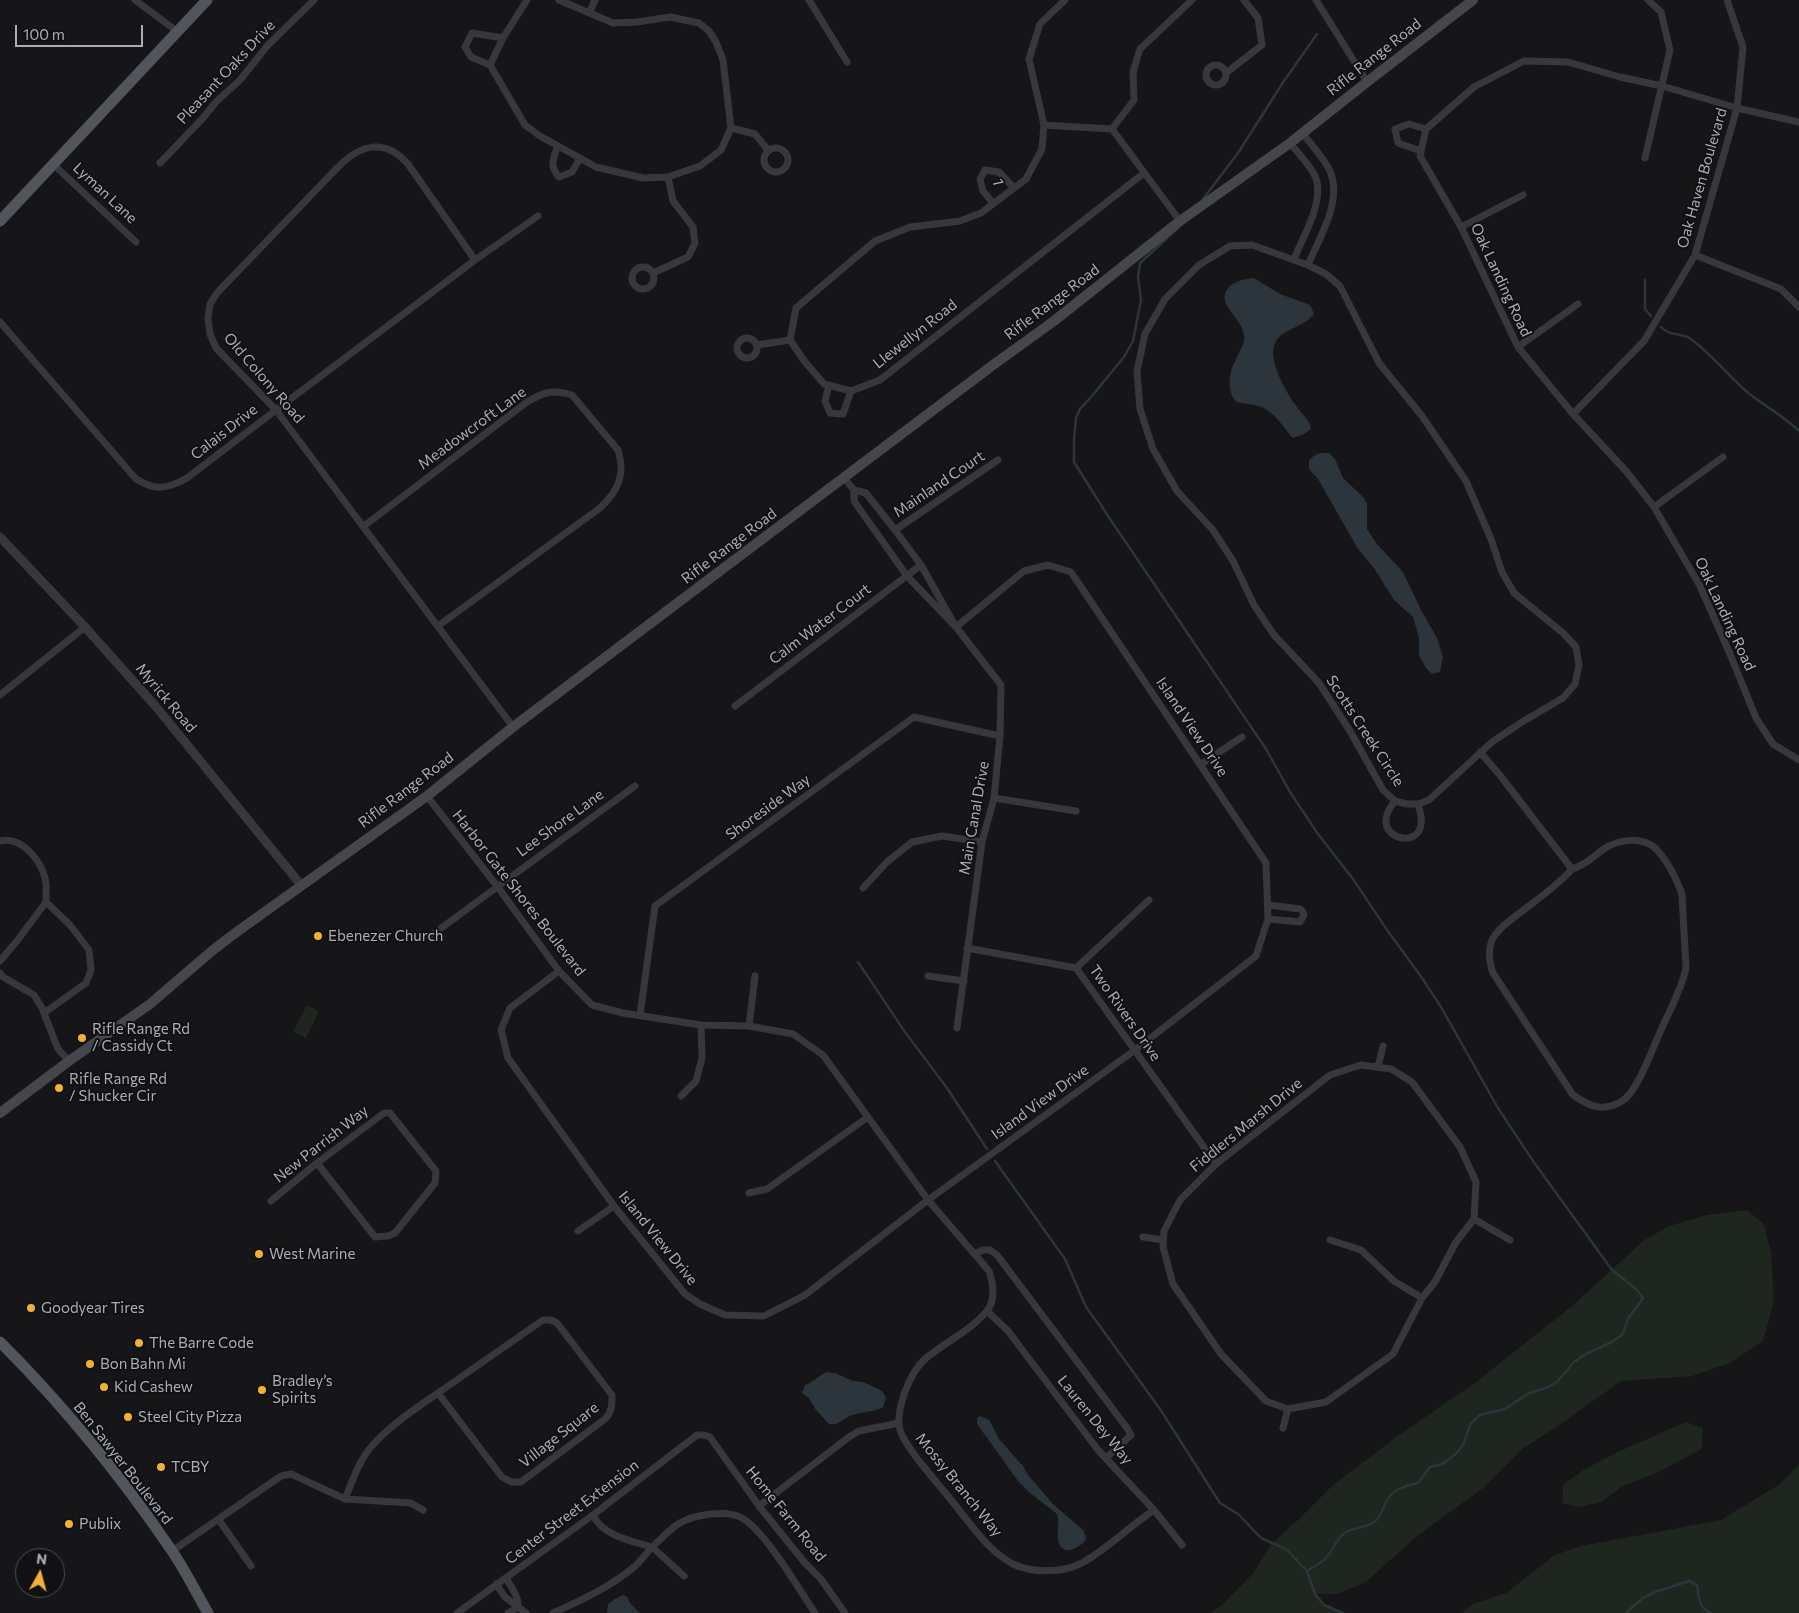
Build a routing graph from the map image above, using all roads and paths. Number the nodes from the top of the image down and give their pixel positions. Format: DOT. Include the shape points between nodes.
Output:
graph roads {
  1 [pos="134,0"];
  2 [pos="207,0"];
  3 [pos="314,0"];
  4 [pos="527,0"];
  5 [pos="559,0"];
  6 [pos="595,0"];
  7 [pos="809,0"];
  8 [pos="1065,0"];
  9 [pos="1192,0"];
  10 [pos="1244,0"];
  11 [pos="1316,0"];
  12 [pos="1473,0"];
  13 [pos="1648,0"];
  14 [pos="1727,0"];
  15 [pos="589,13"];
  16 [pos="178,32"];
  17 [pos="503,38"];
  18 [pos="847,62"];
  19 [pos="490,65"];
  20 [pos="1226,73"];
  21 [pos="1367,82"];
  22 [pos="1662,86"];
  23 [pos="1737,108"];
  24 [pos="1799,122"];
  25 [pos="1044,125"];
  26 [pos="731,128"];
  27 [pos="1426,129"];
  28 [pos="1112,130"];
  29 [pos="1302,133"];
  30 [pos="1290,143"];
  31 [pos="558,146"];
  32 [pos="768,150"];
  33 [pos="1421,151"];
  34 [pos="580,158"];
  35 [pos="1645,158"];
  36 [pos="160,163"];
  37 [pos="54,165"];
  38 [pos="1144,173"];
  39 [pos="668,177"];
  40 [pos="1014,188"];
  41 [pos="1523,195"];
  42 [pos="993,204"];
  43 [pos="538,216"];
  44 [pos="0,221"];
  45 [pos="1180,221"];
  46 [pos="1461,227"];
  47 [pos="136,242"];
  48 [pos="1695,254"];
  49 [pos="1294,259"];
  50 [pos="475,260"];
  51 [pos="1308,265"];
  52 [pos="653,273"];
  53 [pos="1578,304"];
  54 [pos="1799,307"];
  55 [pos="0,322"];
  56 [pos="790,340"];
  57 [pos="757,345"];
  58 [pos="1518,347"];
  59 [pos="828,385"];
  60 [pos="851,390"];
  61 [pos="276,410"];
  62 [pos="1572,414"];
  63 [pos="1723,457"];
  64 [pos="998,460"];
  65 [pos="844,478"];
  66 [pos="854,490"];
  67 [pos="1654,506"];
  68 [pos="364,526"];
  69 [pos="895,530"];
  70 [pos="0,537"];
  71 [pos="921,565"];
  72 [pos="907,576"];
  73 [pos="438,626"];
  74 [pos="85,627"];
  75 [pos="956,627"];
  76 [pos="0,695"];
  77 [pos="735,706"];
  78 [pos="513,727"];
  79 [pos="1000,736"];
  80 [pos="1242,737"];
  81 [pos="1480,752"];
  82 [pos="1799,760"];
  83 [pos="1200,765"];
  84 [pos="635,786"];
  85 [pos="427,796"];
  86 [pos="994,798"];
  87 [pos="1395,801"];
  88 [pos="1418,804"];
  89 [pos="1076,811"];
  90 [pos="0,841"];
  91 [pos="982,842"];
  92 [pos="1572,869"];
  93 [pos="301,885"];
  94 [pos="498,886"];
  95 [pos="864,888"];
  96 [pos="1149,900"];
  97 [pos="46,902"];
  98 [pos="1269,905"];
  99 [pos="1268,919"];
  100 [pos="429,937"];
  101 [pos="967,948"];
  102 [pos="0,961"];
  103 [pos="1076,968"];
  104 [pos="558,971"];
  105 [pos="0,973"];
  106 [pos="756,976"];
  107 [pos="928,976"];
  108 [pos="964,981"];
  109 [pos="44,1013"];
  110 [pos="640,1015"];
  111 [pos="700,1025"];
  112 [pos="749,1026"];
  113 [pos="957,1028"];
  114 [pos="1383,1046"];
  115 [pos="1135,1050"];
  116 [pos="68,1061"];
  117 [pos="1378,1067"];
  118 [pos="682,1096"];
  119 [pos="0,1113"];
  120 [pos="868,1117"];
  121 [pos="317,1163"];
  122 [pos="1216,1164"];
  123 [pos="749,1193"];
  124 [pos="928,1200"];
  125 [pos="271,1201"];
  126 [pos="614,1206"];
  127 [pos="1474,1218"];
  128 [pos="578,1231"];
  129 [pos="1144,1237"];
  130 [pos="1163,1240"];
  131 [pos="1330,1240"];
  132 [pos="1510,1240"];
  133 [pos="976,1254"];
  134 [pos="1422,1298"];
  135 [pos="987,1312"];
  136 [pos="0,1342"];
  137 [pos="438,1393"];
  138 [pos="1288,1408"];
  139 [pos="899,1423"];
  140 [pos="1283,1428"];
  141 [pos="704,1434"];
  142 [pos="1106,1458"];
  143 [pos="345,1499"];
  144 [pos="759,1506"];
  145 [pos="423,1510"];
  146 [pos="1154,1510"];
  147 [pos="593,1515"];
  148 [pos="219,1520"];
  149 [pos="1182,1545"];
  150 [pos="652,1547"];
  151 [pos="172,1551"];
  152 [pos="252,1566"];
  153 [pos="684,1576"];
  154 [pos="506,1578"];
  155 [pos="496,1584"];
  156 [pos="518,1607"];
  157 [pos="208,1613"];
  158 [pos="457,1613"];
  159 [pos="508,1613"];
  160 [pos="526,1613"];
  161 [pos="553,1613"];
  162 [pos="815,1613"];
  163 [pos="845,1613"];
  1 -- 16 [label="street"];
  2 -- 16 [label="main road"];
  3 -- 36 [label="street, Pleasant Oaks Drive" via="268,45 240,80"];
  4 -- 17 [label="street"];
  5 -- 15 [label="street"];
  6 -- 15 [label="street"];
  7 -- 18 [label="street"];
  8 -- 25 [label="street" via="1040,24 1029,59"];
  9 -- 28 [label="street" via="1140,49 1133,72 1134,100"];
  10 -- 20 [label="street" via="1258,18 1262,45"];
  11 -- 21 [label="street"];
  12 -- 21 [label="main road, Rifle Range Road"];
  13 -- 22 [label="street" via="1661,12 1670,50"];
  14 -- 23 [label="street, Oak Haven Boulevard" via="1743,47"];
  15 -- 26 [label="street" via="613,23 670,17 699,24 709,30 723,60"];
  16 -- 37 [label="main road"];
  17 -- 19 [label="street"];
  17 -- 19 [label="street" via="472,33 465,47 471,57"];
  19 -- 31 [label="street" via="525,125"];
  21 -- 29 [label="main road, Rifle Range Road"];
  22 -- 23 [label="street"];
  22 -- 27 [label="street" via="1568,62 1524,61 1474,87"];
  22 -- 35 [label="street"];
  23 -- 24 [label="street"];
  23 -- 48 [label="street, Oak Haven Boulevard"];
  25 -- 28 [label="street"];
  25 -- 40 [label="street" via="1042,149 1026,179"];
  26 -- 32 [label="street" via="755,134"];
  26 -- 39 [label="street" via="721,150 700,166"];
  27 -- 33 [label="street"];
  27 -- 33 [label="street" via="1409,124 1395,129 1398,143"];
  28 -- 38 [label="street"];
  29 -- 30 [label="main road, Rifle Range Road"];
  29 -- 51 [label="street" via="1328,168 1334,186 1331,210"];
  30 -- 45 [label="main road, Rifle Range Road"];
  30 -- 49 [label="street" via="1314,175 1318,188 1316,206"];
  31 -- 34 [label="street"];
  31 -- 34 [label="street" via="552,160 553,170 559,177 572,172"];
  33 -- 46 [label="street, Oak Landing Road" via="1420,156"];
  34 -- 39 [label="street" via="596,167 643,178"];
  37 -- 44 [label="main road"];
  37 -- 47 [label="street, Lyman Lane"];
  38 -- 45 [label="street"];
  38 -- 60 [label="street, Llewellyn Road" via="880,380"];
  39 -- 52 [label="street" via="673,201 693,227 694,243 688,257"];
  40 -- 42 [label="street"];
  40 -- 42 [label="street, 1" via="999,172 985,170 980,179"];
  41 -- 46 [label="street"];
  42 -- 56 [label="street" via="981,213 960,221 910,227 875,241 796,308"];
  43 -- 50 [label="street, Calais Drive"];
  45 -- 65 [label="main road, Rifle Range Road" via="1054,321"];
  46 -- 58 [label="street, Oak Landing Road"];
  48 -- 54 [label="street" via="1781,289"];
  48 -- 62 [label="street, Oak Haven Boulevard" via="1644,341"];
  49 -- 51 [label="street, Scotts Creek Circle"];
  49 -- 87 [label="street, Scotts Creek Circle" via="1252,245 1230,246 1199,265 1165,299 1145,334 1138,371 1140,410 1153,449 1177,492 1213,530 1274,634 1319,683 1383,790"];
  50 -- 61 [label="street, Calais Drive"];
  50 -- 61 [label="street, Old Colony Road" via="400,155 390,148 377,147 362,148 350,154 210,304 210,334 216,348"];
  51 -- 81 [label="street, Scotts Creek Circle" via="1340,286 1379,363 1422,416 1466,481 1502,572 1514,593 1576,647 1580,665 1575,684 1563,698"];
  53 -- 58 [label="street"];
  55 -- 61 [label="street, Calais Drive" via="136,479 146,486 174,486"];
  56 -- 57 [label="street"];
  56 -- 59 [label="street" via="804,362"];
  58 -- 62 [label="street, Oak Landing Road"];
  59 -- 60 [label="street"];
  59 -- 60 [label="street" via="825,401 830,413 842,414"];
  61 -- 68 [label="street, Old Colony Road"];
  62 -- 67 [label="street, Oak Landing Road"];
  63 -- 67 [label="street"];
  64 -- 69 [label="street, Mainland Court"];
  65 -- 66 [label="street, Main Canal Drive"];
  65 -- 78 [label="main road, Rifle Range Road"];
  66 -- 69 [label="street, Main Canal Drive" via="866,493"];
  66 -- 72 [label="street, Main Canal Drive" via="854,502"];
  67 -- 82 [label="street, Oak Landing Road" via="1700,586 1756,718 1773,744"];
  68 -- 73 [label="street, Old Colony Road"];
  68 -- 73 [label="street, Meadowcroft Lane" via="527,402 549,391 572,395 618,450 622,461 621,475 610,499"];
  69 -- 71 [label="street, Main Canal Drive"];
  70 -- 74 [label="street, Myrick Road"];
  71 -- 72 [label="street, Calm Water Court"];
  71 -- 75 [label="street, Main Canal Drive"];
  72 -- 75 [label="street, Main Canal Drive"];
  72 -- 77 [label="street, Calm Water Court"];
  73 -- 78 [label="street, Old Colony Road"];
  74 -- 76 [label="street"];
  74 -- 93 [label="street, Myrick Road" via="158,708"];
  75 -- 79 [label="street, Main Canal Drive" via="1001,684"];
  75 -- 83 [label="street, Island View Drive" via="1024,571 1048,565 1071,572"];
  78 -- 85 [label="main road, Rifle Range Road"];
  79 -- 86 [label="street, Main Canal Drive"];
  79 -- 110 [label="street, Shoreside Way" via="914,717 655,906"];
  80 -- 83 [label="street"];
  81 -- 88 [label="street, Scotts Creek Circle" via="1429,800"];
  81 -- 92 [label="street"];
  83 -- 98 [label="street, Island View Drive" via="1266,863"];
  84 -- 94 [label="street, Lee Shore Lane"];
  85 -- 93 [label="main road, Rifle Range Road"];
  85 -- 94 [label="street, Harbor Gate Shores Boulevard"];
  86 -- 89 [label="street"];
  86 -- 91 [label="street, Main Canal Drive"];
  87 -- 88 [label="street, Scotts Creek Circle"];
  87 -- 88 [label="street" via="1386,822 1388,830 1400,838 1413,836 1420,828"];
  90 -- 97 [label="street" via="17,842 38,860 45,879"];
  91 -- 95 [label="street" via="942,836 912,842 887,862"];
  91 -- 101 [label="street, Main Canal Drive"];
  92 -- 92 [label="street" via="1582,866 1619,841 1641,842 1654,847 1661,855 1682,895 1686,968 1677,1000 1628,1097 1611,1106 1588,1106 1573,1095 1493,973 1490,963 1494,935"];
  93 -- 116 [label="main road, Rifle Range Road" via="213,950 150,1004"];
  94 -- 100 [label="street, Lee Shore Lane"];
  94 -- 104 [label="street, Harbor Gate Shores Boulevard"];
  96 -- 103 [label="street"];
  97 -- 102 [label="street"];
  97 -- 109 [label="street" via="90,950 91,970 86,982"];
  98 -- 99 [label="street, Island View Drive"];
  98 -- 99 [label="street" via="1300,909 1304,915 1300,922"];
  99 -- 115 [label="street, Island View Drive" via="1256,956"];
  101 -- 103 [label="street, Two Rivers Drive"];
  101 -- 108 [label="street, Main Canal Drive"];
  103 -- 115 [label="street, Two Rivers Drive"];
  104 -- 110 [label="street, Harbor Gate Shores Boulevard" via="592,1005"];
  104 -- 126 [label="street, Island View Drive" via="510,1008 501,1030 508,1058"];
  105 -- 109 [label="street" via="34,996"];
  106 -- 112 [label="street"];
  107 -- 108 [label="street"];
  108 -- 113 [label="street, Main Canal Drive"];
  109 -- 116 [label="street" via="58,1049"];
  110 -- 111 [label="street, Harbor Gate Shores Boulevard"];
  111 -- 112 [label="street, Harbor Gate Shores Boulevard"];
  111 -- 118 [label="street" via="702,1058 696,1081"];
  112 -- 120 [label="street, Harbor Gate Shores Boulevard" via="793,1034 823,1055"];
  114 -- 117 [label="street"];
  115 -- 122 [label="street, Two Rivers Drive"];
  115 -- 124 [label="street, Island View Drive"];
  116 -- 119 [label="main road, Rifle Range Road"];
  117 -- 122 [label="street, Fiddlers Marsh Drive" via="1361,1065 1330,1075"];
  117 -- 127 [label="street, Fiddlers Marsh Drive" via="1391,1069 1412,1082 1460,1147 1476,1182"];
  120 -- 123 [label="street" via="767,1189"];
  120 -- 124 [label="street, Harbor Gate Shores Boulevard"];
  121 -- 121 [label="street, New Parrish Way" via="379,1116 390,1113 436,1171 435,1183 395,1233 375,1237"];
  121 -- 125 [label="street, New Parrish Way"];
  122 -- 130 [label="street, Fiddlers Marsh Drive" via="1180,1200"];
  124 -- 126 [label="street, Island View Drive" via="805,1295 764,1316 742,1317 725,1316 685,1294"];
  124 -- 133 [label="street, Harbor Gate Shores Boulevard"];
  126 -- 128 [label="street"];
  127 -- 132 [label="street"];
  127 -- 134 [label="street"];
  129 -- 130 [label="street"];
  130 -- 138 [label="street" via="1173,1284 1221,1354 1266,1401"];
  131 -- 134 [label="street" via="1361,1250 1394,1280"];
  133 -- 135 [label="street" via="989,1271 993,1284"];
  133 -- 142 [label="street" via="990,1250 997,1255 1127,1428 1131,1435"];
  134 -- 138 [label="street" via="1393,1354 1326,1402"];
  135 -- 139 [label="street, Mossy Branch Way" via="923,1361 904,1395"];
  135 -- 142 [label="street, Lauren Dey Way" via="1008,1331"];
  136 -- 151 [label="main road, Ben Sawyer Boulevard" via="40,1382 96,1447"];
  137 -- 137 [label="street, Village Square" via="542,1320 551,1320 557,1323 612,1395 612,1404 605,1419 521,1482 511,1482 502,1477"];
  137 -- 143 [label="street, Village Square" via="371,1447"];
  138 -- 140 [label="street"];
  139 -- 144 [label="street" via="849,1436"];
  139 -- 146 [label="street, Mossy Branch Way" via="907,1444 985,1542 1014,1564 1060,1571 1080,1564 1120,1538"];
  141 -- 144 [label="street, Home Farm Road" via="710,1437"];
  141 -- 147 [label="street, Center Street Extension" via="697,1435"];
  142 -- 146 [label="street, Lauren Dey Way"];
  143 -- 145 [label="street" via="411,1503"];
  143 -- 148 [label="street" via="291,1474 281,1476"];
  144 -- 163 [label="street, Home Farm Road" via="821,1579"];
  146 -- 149 [label="street, Lauren Dey Way"];
  147 -- 150 [label="street" via="597,1524 606,1531"];
  147 -- 154 [label="street, Center Street Extension"];
  148 -- 151 [label="street"];
  148 -- 152 [label="street"];
  150 -- 153 [label="street"];
  150 -- 161 [label="street" via="634,1567 601,1589"];
  150 -- 162 [label="street" via="677,1525 692,1518 720,1513 741,1518 762,1535"];
  151 -- 157 [label="main road, Ben Sawyer Boulevard"];
  154 -- 155 [label="street, Center Street Extension"];
  154 -- 156 [label="street"];
  155 -- 156 [label="street"];
  155 -- 158 [label="street, Center Street Extension"];
  156 -- 159 [label="street"];
  156 -- 160 [label="street"];
}
